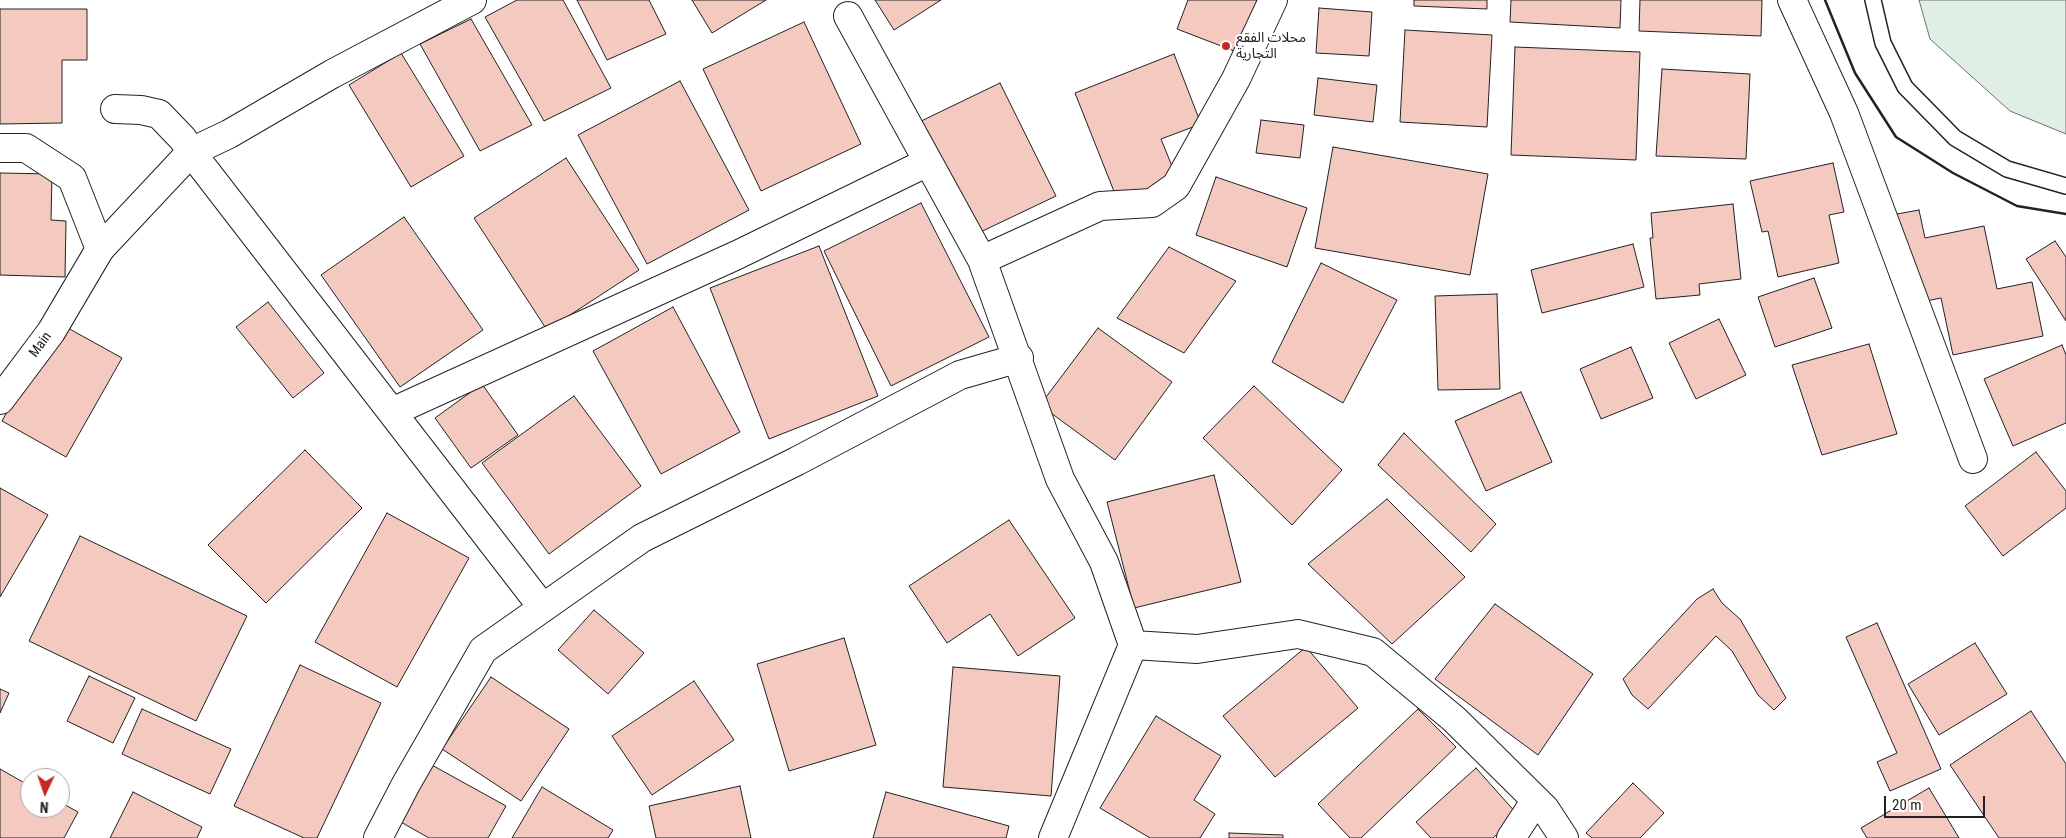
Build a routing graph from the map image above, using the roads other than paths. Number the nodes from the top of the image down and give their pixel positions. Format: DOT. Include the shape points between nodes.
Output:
graph roads {
  1 [pos="472,0"];
  2 [pos="1273,0"];
  3 [pos="1792,0"];
  4 [pos="1873,0"];
  5 [pos="848,16"];
  6 [pos="115,109"];
  7 [pos="0,148"];
  8 [pos="191,152"];
  9 [pos="928,162"];
  10 [pos="2066,186"];
  11 [pos="100,249"];
  12 [pos="982,260"];
  13 [pos="1018,358"];
  14 [pos="0,400"];
  15 [pos="392,412"];
  16 [pos="1973,459"];
  17 [pos="543,608"];
  18 [pos="1133,645"];
  19 [pos="1536,800"];
  20 [pos="378,838"];
  21 [pos="1053,838"];
  22 [pos="1511,838"];
  23 [pos="1564,838"];
  1 -- 8 [label="street"];
  2 -- 12 [label="street" via="1236,79 1176,186 1152,203 1100,206"];
  3 -- 16 [label="street" via="1844,113"];
  4 -- 10 [label="lane" via="1883,42 1905,87 1955,138 2007,169"];
  5 -- 9 [label="street"];
  6 -- 8 [label="street" via="159,114"];
  7 -- 11 [label="street" via="26,148 72,178"];
  8 -- 11 [label="street, Main"];
  8 -- 15 [label="street"];
  9 -- 12 [label="street"];
  9 -- 15 [label="street" via="737,254"];
  11 -- 14 [label="street, Main" via="51,332"];
  12 -- 13 [label="street"];
  13 -- 17 [label="street" via="960,375 642,538"];
  13 -- 18 [label="street" via="1060,479 1104,562"];
  15 -- 17 [label="street"];
  17 -- 20 [label="street" via="483,650"];
  18 -- 19 [label="street" via="1197,649 1298,634 1373,652 1454,719"];
  18 -- 21 [label="street"];
  19 -- 22 [label="street"];
  19 -- 23 [label="street"];
}
